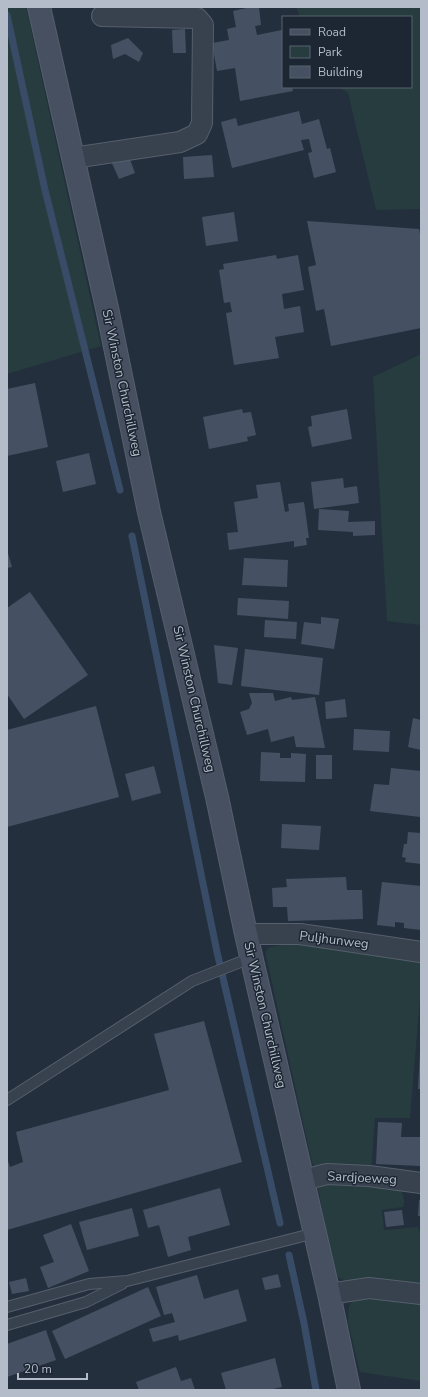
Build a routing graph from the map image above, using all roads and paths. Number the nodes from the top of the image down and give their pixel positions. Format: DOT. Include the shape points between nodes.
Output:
graph roads {
  1 [pos="39,7"];
  2 [pos="102,16"];
  3 [pos="73,158"];
  4 [pos="246,934"];
  5 [pos="421,952"];
  6 [pos="253,957"];
  7 [pos="7,1100"];
  8 [pos="303,1180"];
  9 [pos="421,1183"];
  10 [pos="315,1233"];
  11 [pos="127,1281"];
  12 [pos="329,1294"];
  13 [pos="421,1294"];
  14 [pos="7,1307"];
  15 [pos="7,1325"];
  16 [pos="349,1390"];
  1 -- 3 [label="street, Sir Winston Churchillweg"];
  2 -- 3 [label="street" via="197,18 201,21 202,123 197,134 180,142"];
  3 -- 4 [label="street, Sir Winston Churchillweg" via="149,512 217,797"];
  4 -- 5 [label="street, Puljhunweg" via="300,934"];
  4 -- 6 [label="street, Sir Winston Churchillweg"];
  6 -- 7 [label="lane" via="198,979"];
  6 -- 8 [label="street, Sir Winston Churchillweg"];
  8 -- 9 [label="street, Sardjoeweg" via="327,1174 369,1176"];
  8 -- 10 [label="street, Sir Winston Churchillweg"];
  10 -- 11 [label="lane"];
  10 -- 12 [label="street, Sir Winston Churchillweg"];
  11 -- 14 [label="lane" via="88,1284"];
  11 -- 15 [label="lane" via="86,1302"];
  12 -- 13 [label="street" via="369,1288"];
  12 -- 16 [label="street, Sir Winston Churchillweg"];
}
